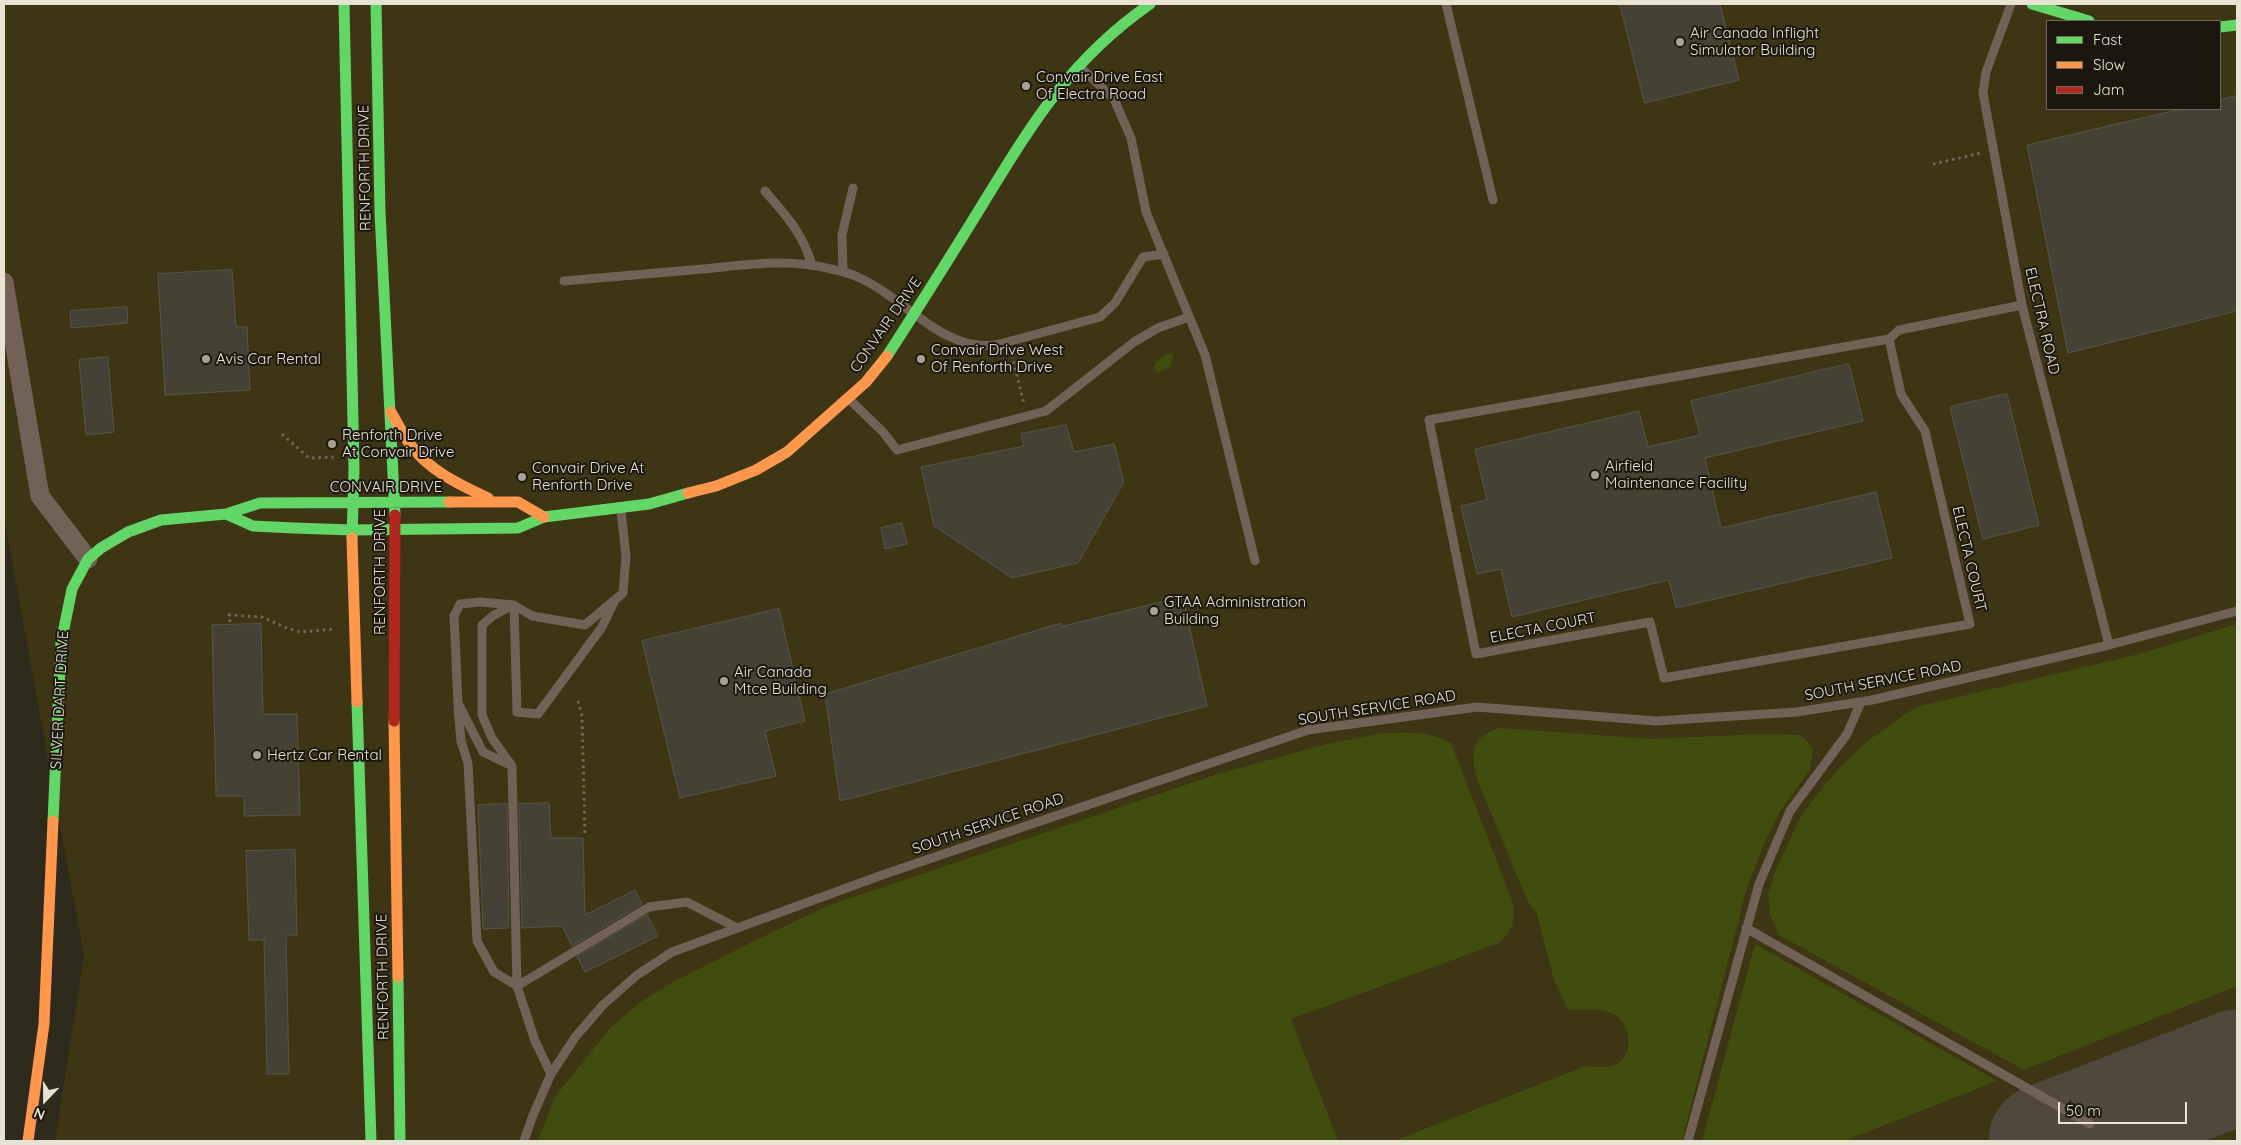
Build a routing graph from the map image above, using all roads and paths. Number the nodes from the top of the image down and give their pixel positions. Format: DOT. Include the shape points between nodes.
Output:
graph roads {
  1 [pos="344,4"];
  2 [pos="376,4"];
  3 [pos="1150,4"];
  4 [pos="1446,4"];
  5 [pos="2011,4"];
  6 [pos="2032,4"];
  7 [pos="2086,20"];
  8 [pos="2237,25"];
  9 [pos="2221,27"];
  10 [pos="1078,65"];
  11 [pos="1994,150"];
  12 [pos="1933,164"];
  13 [pos="853,188"];
  14 [pos="765,191"];
  15 [pos="1493,200"];
  16 [pos="1164,254"];
  17 [pos="812,265"];
  18 [pos="843,272"];
  19 [pos="564,281"];
  20 [pos="4,282"];
  21 [pos="2022,305"];
  22 [pos="914,315"];
  23 [pos="1189,317"];
  24 [pos="1889,339"];
  25 [pos="1012,355"];
  26 [pos="849,399"];
  27 [pos="388,408"];
  28 [pos="1027,416"];
  29 [pos="282,434"];
  30 [pos="335,457"];
  31 [pos="354,502"];
  32 [pos="395,502"];
  33 [pos="497,502"];
  34 [pos="621,508"];
  35 [pos="226,514"];
  36 [pos="544,517"];
  37 [pos="396,529"];
  38 [pos="352,530"];
  39 [pos="88,559"];
  40 [pos="1254,562"];
  41 [pos="614,602"];
  42 [pos="514,605"];
  43 [pos="2237,611"];
  44 [pos="230,622"];
  45 [pos="338,629"];
  46 [pos="2109,645"];
  47 [pos="578,701"];
  48 [pos="1861,702"];
  49 [pos="458,703"];
  50 [pos="512,766"];
  51 [pos="585,834"];
  52 [pos="737,928"];
  53 [pos="1746,928"];
  54 [pos="518,986"];
  55 [pos="551,1074"];
  56 [pos="2090,1124"];
  57 [pos="28,1141"];
  58 [pos="371,1141"];
  59 [pos="400,1141"];
  60 [pos="524,1141"];
  61 [pos="1688,1141"];
  1 -- 31 [label="main road, RENFORTH DRIVE"];
  2 -- 27 [label="main road, RENFORTH DRIVE"];
  3 -- 10 [label="main road, CONVAIR DRIVE" via="1118,26"];
  4 -- 15 [label="lane"];
  5 -- 11 [label="lane, ELECTRA ROAD" via="1983,83"];
  6 -- 7 [label="main road"];
  8 -- 9 [label="main road"];
  10 -- 16 [label="lane" via="1114,99 1131,138 1146,211"];
  10 -- 22 [label="main road, CONVAIR DRIVE" via="1012,154"];
  11 -- 12 [label="path"];
  11 -- 21 [label="lane, ELECTRA ROAD"];
  13 -- 18 [label="lane" via="842,235"];
  14 -- 17 [label="lane" via="798,230 806,243"];
  16 -- 22 [label="lane" via="1143,257 1115,303 1100,317 996,345 966,344"];
  16 -- 23 [label="lane"];
  17 -- 18 [label="lane"];
  17 -- 19 [label="lane" via="756,264"];
  18 -- 22 [label="lane" via="861,278"];
  20 -- 39 [label="street" via="40,496"];
  21 -- 24 [label="lane" via="1899,330"];
  21 -- 46 [label="lane, ELECTRA ROAD"];
  22 -- 26 [label="main road, CONVAIR DRIVE" via="886,358"];
  23 -- 28 [label="lane" via="1158,328 1134,342 1046,411"];
  23 -- 40 [label="lane" via="1205,356"];
  24 -- 24 [label="lane, ELECTA COURT" via="1900,394 1925,431 1970,624 1664,678 1650,622 1476,654 1429,420"];
  25 -- 28 [label="path"];
  26 -- 28 [label="lane" via="898,450"];
  26 -- 34 [label="main road, CONVAIR DRIVE" via="787,452 756,470 716,486"];
  27 -- 32 [label="main road, RENFORTH DRIVE"];
  27 -- 33 [label="main road" via="408,442 427,464 444,478"];
  29 -- 30 [label="path" via="309,458"];
  31 -- 32 [label="main road, CONVAIR DRIVE"];
  31 -- 35 [label="main road, CONVAIR DRIVE" via="260,503"];
  31 -- 38 [label="main road, RENFORTH DRIVE"];
  32 -- 33 [label="main road, CONVAIR DRIVE"];
  32 -- 37 [label="main road, RENFORTH DRIVE"];
  33 -- 36 [label="main road, CONVAIR DRIVE" via="518,502"];
  34 -- 36 [label="main road, CONVAIR DRIVE"];
  34 -- 41 [label="lane" via="626,556 623,593"];
  35 -- 38 [label="main road, CONVAIR DRIVE" via="253,526"];
  35 -- 39 [label="main road, CONVAIR DRIVE" via="161,520 128,532"];
  36 -- 37 [label="main road, CONVAIR DRIVE" via="518,528"];
  37 -- 38 [label="main road, CONVAIR DRIVE"];
  37 -- 59 [label="main road, RENFORTH DRIVE" via="394,738"];
  38 -- 58 [label="main road, RENFORTH DRIVE"];
  39 -- 57 [label="main road, SILVER DART DRIVE" via="72,589 61,643 44,1024"];
  41 -- 42 [label="lane" via="585,625 532,616"];
  41 -- 42 [label="lane" via="602,626 538,714 517,712"];
  42 -- 49 [label="lane" via="460,604 454,616"];
  42 -- 50 [label="lane" via="482,624 482,715 492,738"];
  43 -- 46 [label="lane, SOUTH SERVICE ROAD"];
  44 -- 45 [label="path" via="229,615 253,616 300,632"];
  46 -- 48 [label="lane, SOUTH SERVICE ROAD"];
  47 -- 51 [label="path" via="582,716"];
  48 -- 52 [label="lane, SOUTH SERVICE ROAD" via="1797,712 1656,721 1477,707 1308,730 882,875"];
  48 -- 53 [label="lane" via="1847,734 1790,811 1759,884"];
  49 -- 50 [label="lane" via="483,752"];
  49 -- 54 [label="lane" via="461,741 468,763 476,941 494,972"];
  50 -- 54 [label="lane"];
  52 -- 54 [label="lane" via="687,902 649,907"];
  52 -- 55 [label="lane, SOUTH SERVICE ROAD" via="672,952 638,975 603,1005 576,1036"];
  53 -- 56 [label="lane"];
  53 -- 61 [label="lane"];
  54 -- 55 [label="lane" via="535,1042"];
  55 -- 60 [label="lane, SOUTH SERVICE ROAD"];
}
